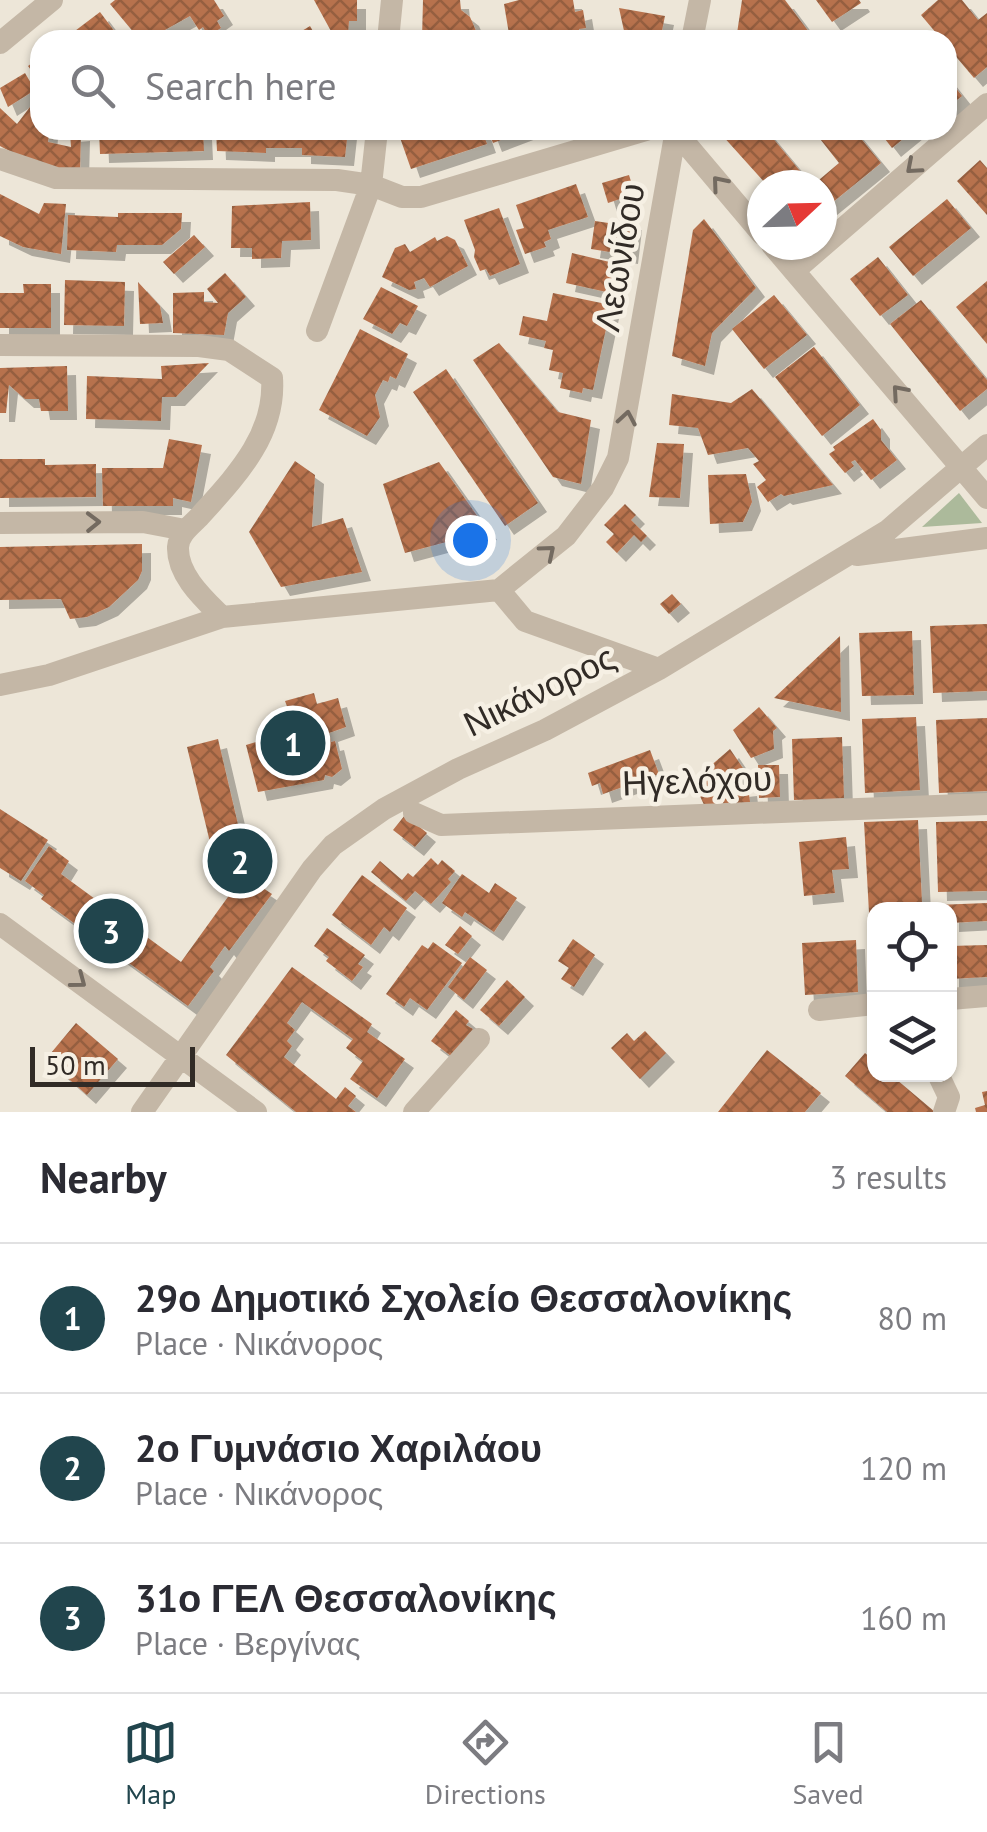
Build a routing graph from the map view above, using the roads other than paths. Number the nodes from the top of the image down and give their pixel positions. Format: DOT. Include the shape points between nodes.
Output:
graph roads {
  1 [pos="52,0"];
  2 [pos="392,0"];
  3 [pos="700,0"];
  4 [pos="389,30"];
  5 [pos="694,30"];
  6 [pos="0,42"];
  7 [pos="987,104"];
  8 [pos="957,130"];
  9 [pos="377,140"];
  10 [pos="613,140"];
  11 [pos="674,140"];
  12 [pos="684,140"];
  13 [pos="945,140"];
  14 [pos="0,159"];
  15 [pos="375,187"];
  16 [pos="747,216"];
  17 [pos="785,260"];
  18 [pos="794,271"];
  19 [pos="317,331"];
  20 [pos="0,345"];
  21 [pos="987,445"];
  22 [pos="962,466"];
  23 [pos="987,498"];
  24 [pos="0,523"];
  25 [pos="185,530"];
  26 [pos="987,538"];
  27 [pos="844,557"];
  28 [pos="499,590"];
  29 [pos="222,617"];
  30 [pos="659,669"];
  31 [pos="0,685"];
  32 [pos="987,804"];
  33 [pos="414,812"];
  34 [pos="0,924"];
  35 [pos="987,996"];
  36 [pos="957,998"];
  37 [pos="867,1005"];
  38 [pos="818,1010"];
  39 [pos="479,1039"];
  40 [pos="180,1057"];
  41 [pos="943,1082"];
  42 [pos="142,1112"];
  43 [pos="256,1112"];
  44 [pos="414,1112"];
  45 [pos="944,1112"];
  1 -- 6 [label="street"];
  2 -- 4 [label="street"];
  3 -- 5 [label="street"];
  7 -- 8 [label="street, one-way"];
  9 -- 15 [label="street"];
  10 -- 15 [label="street" via="421,198"];
  28 -- 11 [label="street, Λεωνίδου, one-way" via="555,547 614,470"];
  16 -- 12 [label="street, one-way"];
  13 -- 18 [label="street, one-way"];
  14 -- 15 [label="street" via="56,178 337,180"];
  15 -- 19 [label="street"];
  17 -- 18 [label="street"];
  22 -- 18 [label="street, one-way"];
  20 -- 25 [label="street" via="199,346 230,350 272,378 274,402 264,430 238,472"];
  21 -- 22 [label="street, Νικάνορος"];
  22 -- 23 [label="street"];
  22 -- 27 [label="street, Νικάνορος" via="887,531"];
  24 -- 25 [label="street, one-way" via="143,522"];
  25 -- 29 [label="street" via="178,544 182,564"];
  26 -- 27 [label="street"];
  27 -- 30 [label="street, Νικάνορος"];
  28 -- 29 [label="street"];
  28 -- 30 [label="street" via="525,620"];
  29 -- 31 [label="street"];
  30 -- 40 [label="street, Νικάνορος" via="420,789 333,844"];
  32 -- 33 [label="street, Ηγελόχου" via="442,825"];
  34 -- 40 [label="street, one-way"];
  35 -- 36 [label="street"];
  37 -- 38 [label="street"];
  39 -- 44 [label="street"];
  40 -- 42 [label="street, Νικάνορος"];
  40 -- 43 [label="street"];
  41 -- 45 [label="street"];
}
